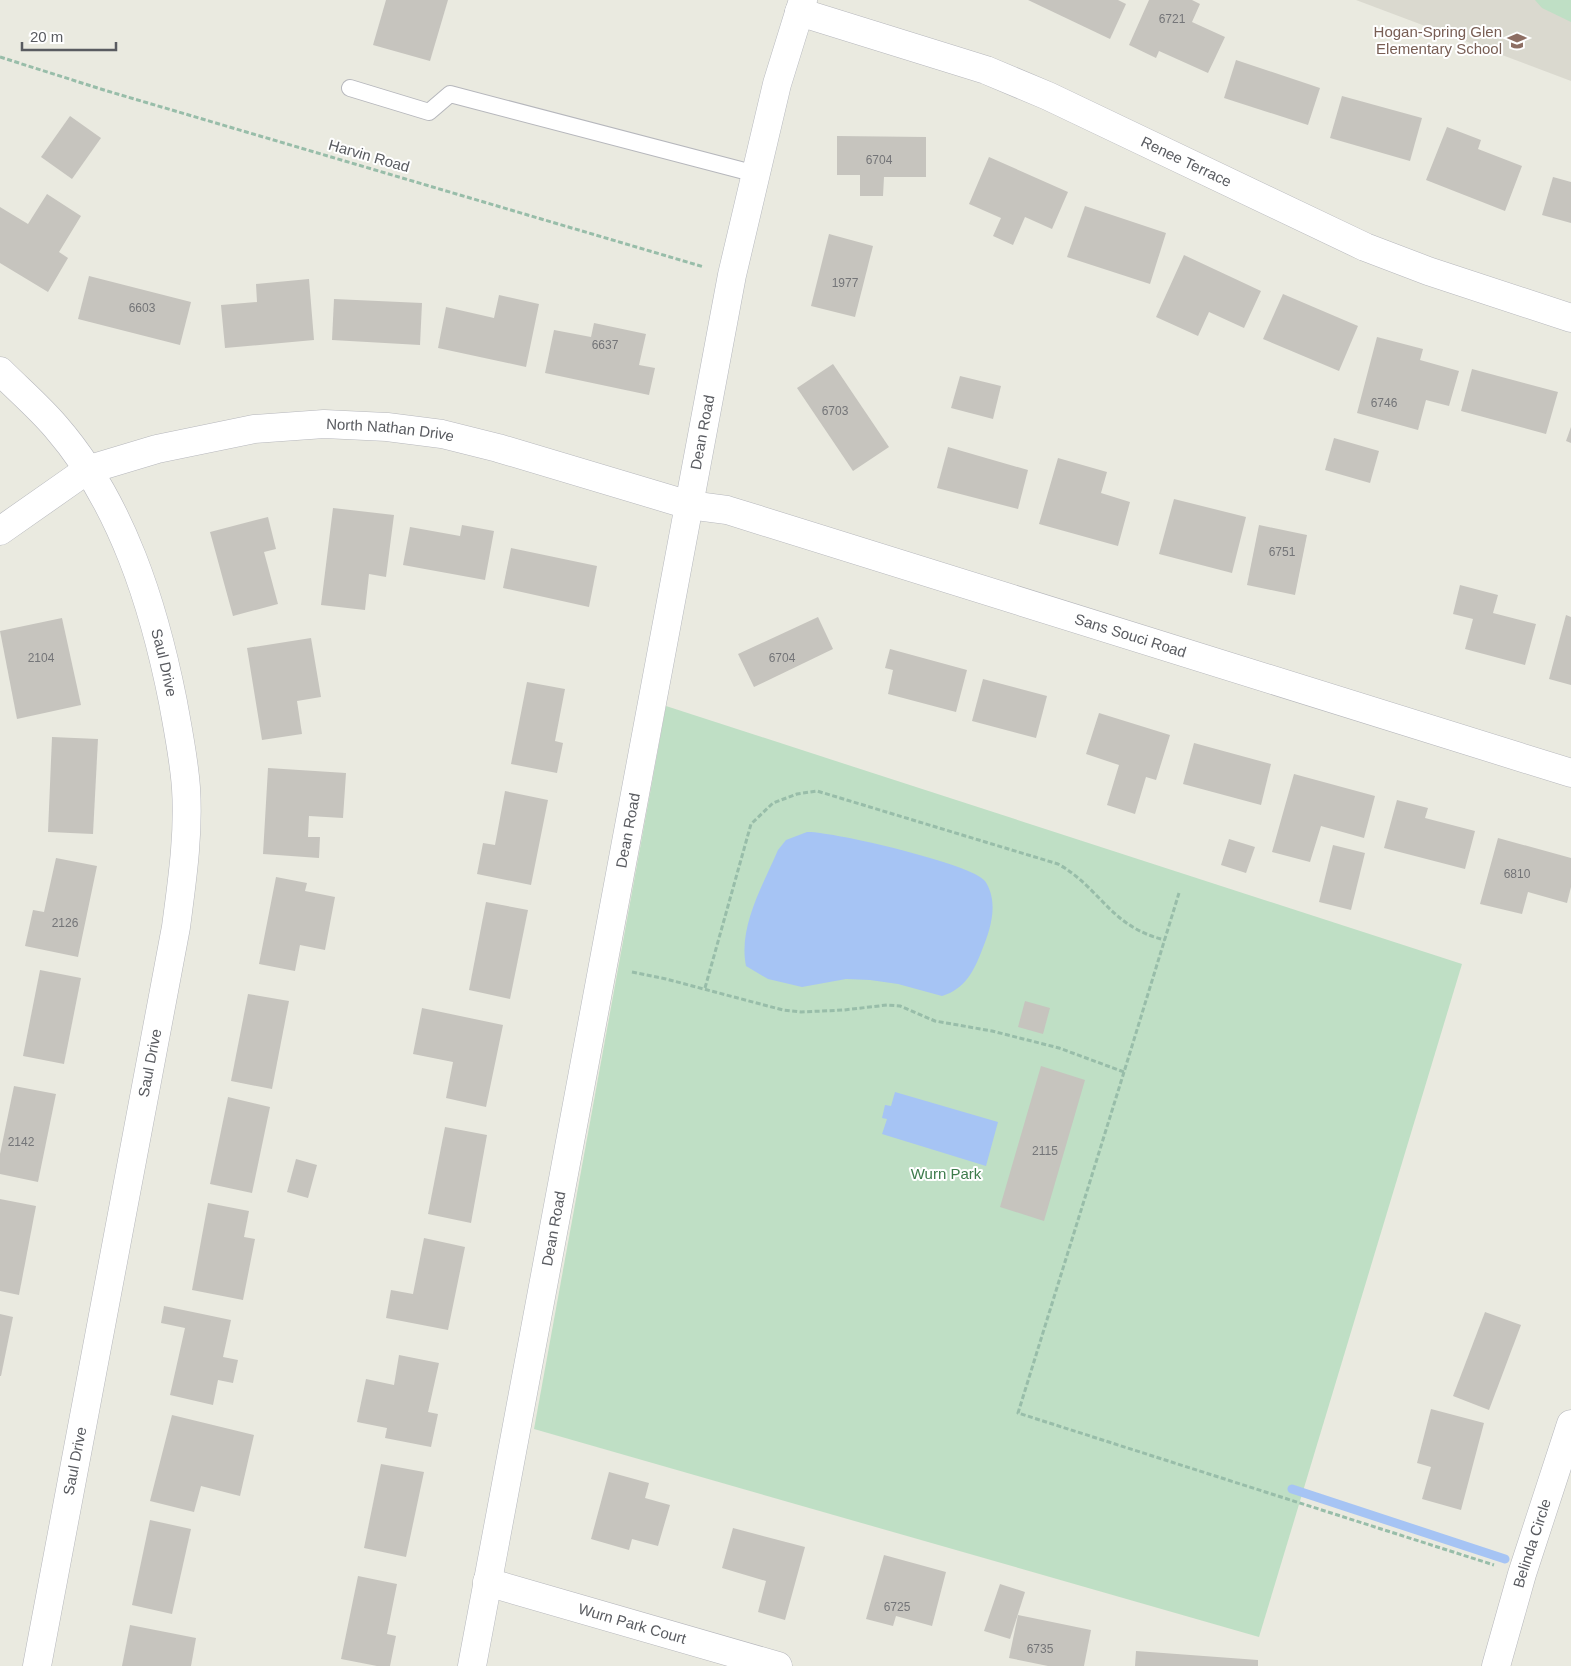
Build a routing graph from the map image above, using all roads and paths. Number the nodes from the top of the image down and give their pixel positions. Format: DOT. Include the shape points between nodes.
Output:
graph roads {
  1 [pos="801,6"];
  2 [pos="0,57"];
  3 [pos="350,88"];
  4 [pos="756,174"];
  5 [pos="732,275"];
  6 [pos="1571,318"];
  7 [pos="0,371"];
  8 [pos="87,470"];
  9 [pos="689,505"];
  10 [pos="0,531"];
  11 [pos="1571,773"];
  12 [pos="1179,893"];
  13 [pos="1165,940"];
  14 [pos="602,967"];
  15 [pos="705,988"];
  16 [pos="1124,1072"];
  17 [pos="1571,1424"];
  18 [pos="1522,1574"];
  19 [pos="487,1582"];
  20 [pos="37,1666"];
  21 [pos="472,1666"];
  22 [pos="778,1666"];
  23 [pos="1496,1666"];
  1 -- 4 [label="street, Dean Road" via="777,84"];
  1 -- 6 [label="street, Renee Terrace" via="986,70 1048,96 1365,247"];
  2 -- 5 [label="path, Harvin Road"];
  3 -- 4 [label="lane" via="429,112 450,94"];
  4 -- 5 [label="street, Dean Road"];
  5 -- 9 [label="street, Dean Road"];
  7 -- 8 [label="street, Saul Drive" via="57,427"];
  8 -- 9 [label="street, North Nathan Drive" via="157,449 254,429 324,424 387,426 442,434 498,448"];
  8 -- 10 [label="street, North Nathan Drive"];
  8 -- 20 [label="street, Saul Drive" via="112,513 139,576 162,650 186,788 185,855 176,927"];
  9 -- 11 [label="street, Sans Souci Road" via="726,510"];
  9 -- 14 [label="street, Dean Road"];
  12 -- 13 [label="path"];
  13 -- 15 [label="path" via="1134,929 1117,917 1070,871 1058,864 817,791 773,803 751,824"];
  13 -- 16 [label="path"];
  14 -- 15 [label="path"];
  14 -- 19 [label="street, Dean Road"];
  15 -- 16 [label="path" via="801,1012 900,1006 935,1021 1050,1045"];
  16 -- 18 [label="path" via="1018,1413"];
  17 -- 18 [label="street, Belinda Circle"];
  18 -- 23 [label="street, Belinda Circle"];
  19 -- 21 [label="street, Dean Road"];
  19 -- 22 [label="street, Wurn Park Court"];
}
